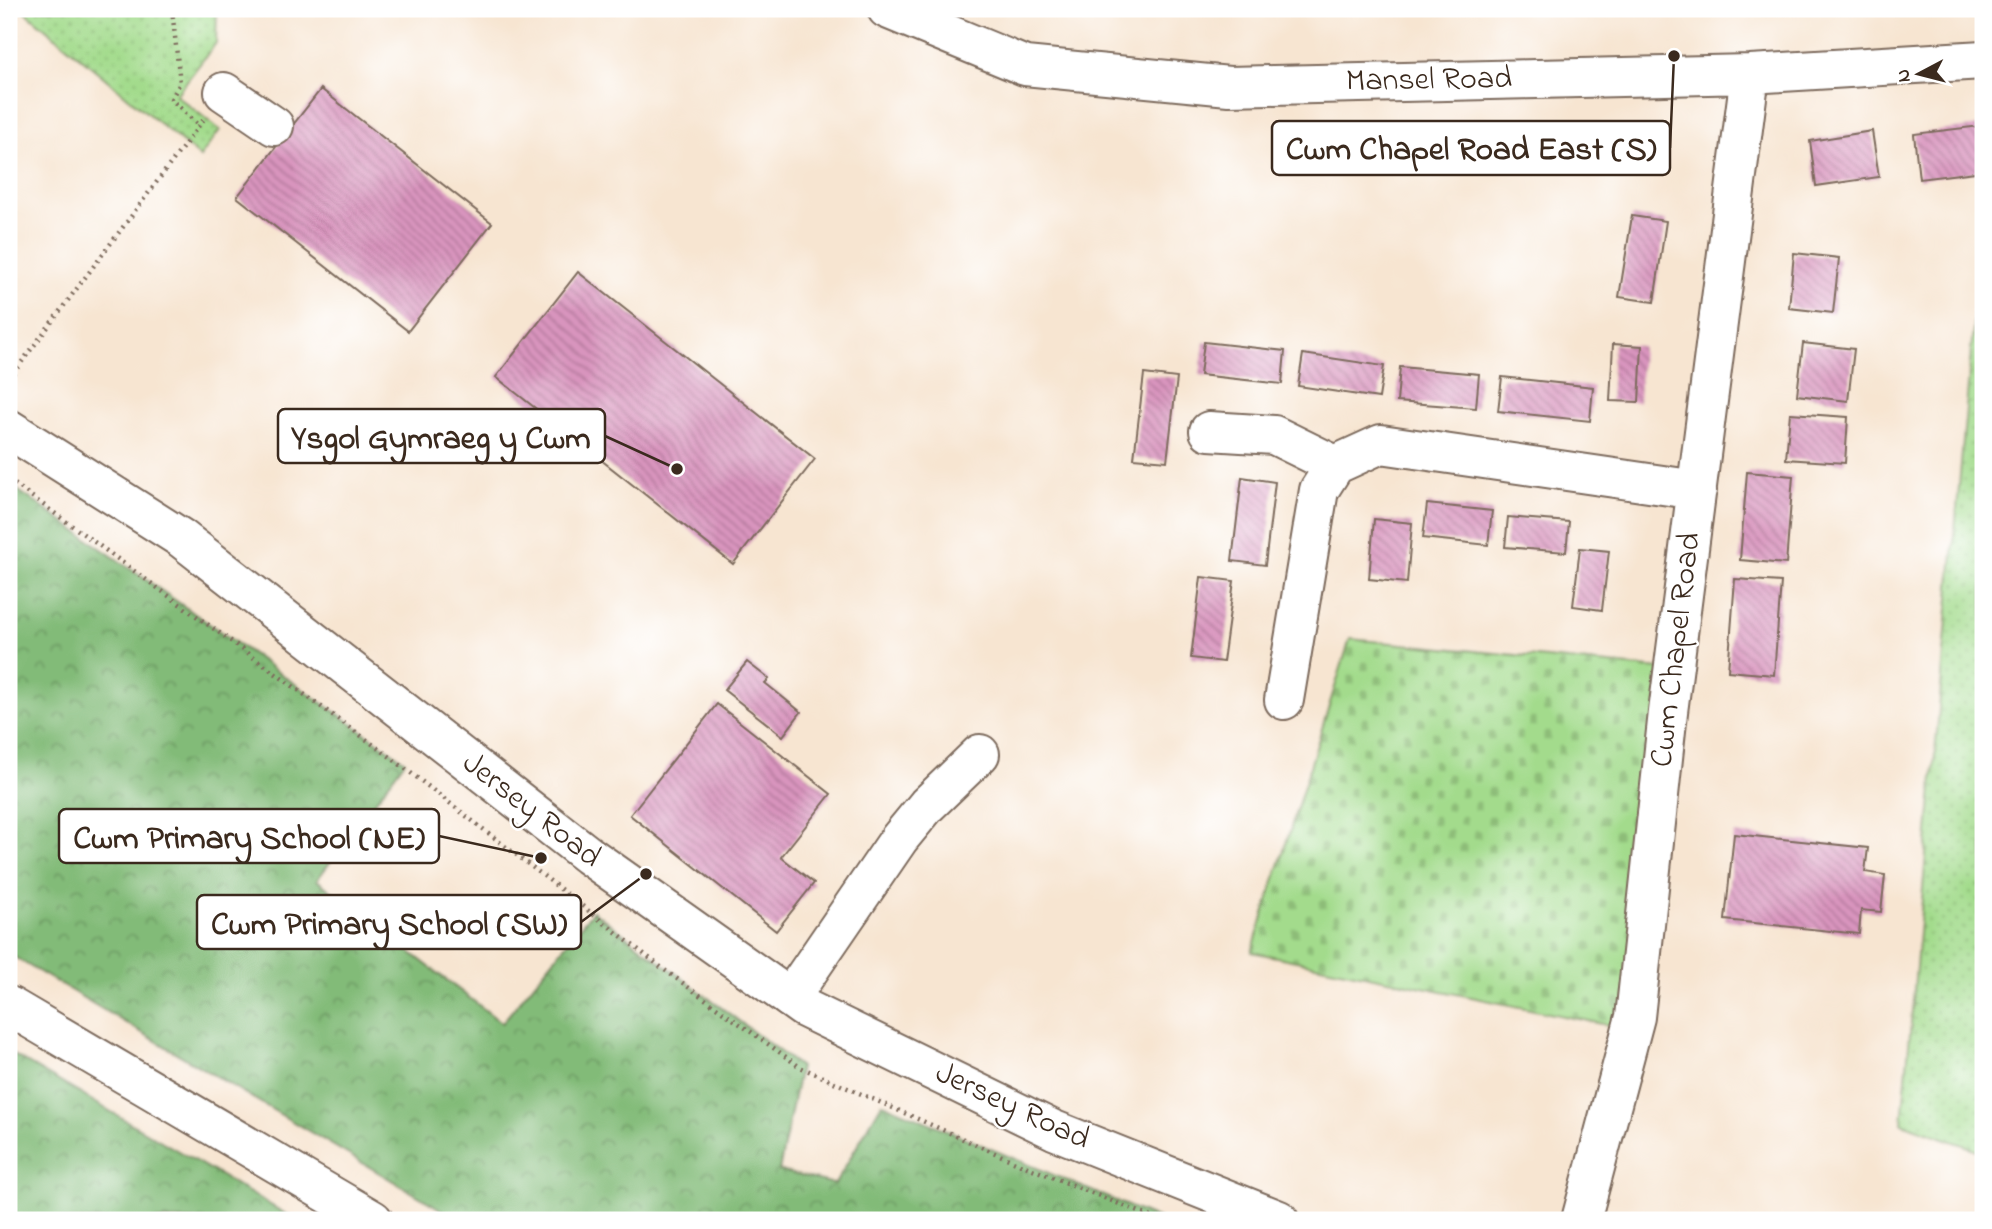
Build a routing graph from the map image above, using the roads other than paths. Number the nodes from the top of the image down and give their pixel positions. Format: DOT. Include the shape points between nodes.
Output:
graph roads {
  1 [pos="887,9"];
  2 [pos="1983,60"];
  3 [pos="1749,74"];
  4 [pos="224,92"];
  5 [pos="274,126"];
  6 [pos="9,429"];
  7 [pos="1209,431"];
  8 [pos="1335,465"];
  9 [pos="1697,490"];
  10 [pos="1284,701"];
  11 [pos="980,754"];
  12 [pos="790,998"];
  13 [pos="9,1006"];
  14 [pos="373,1220"];
  15 [pos="1279,1220"];
  16 [pos="1581,1220"];
  1 -- 3 [label="street, Mansel Road" via="1025,66 1229,86"];
  2 -- 3 [label="street, Mansel Road"];
  3 -- 9 [label="street, Cwm Chapel Road"];
  4 -- 5 [label="street"];
  6 -- 12 [label="street, Jersey Road" via="181,538 587,855"];
  7 -- 8 [label="street" via="1274,435"];
  8 -- 9 [label="street" via="1381,444"];
  8 -- 10 [label="street" via="1318,490"];
  9 -- 16 [label="street, Cwm Chapel Road" via="1634,1017"];
  11 -- 12 [label="street" via="899,839"];
  12 -- 15 [label="street, Jersey Road" via="1054,1129"];
  13 -- 14 [label="street"];
}
